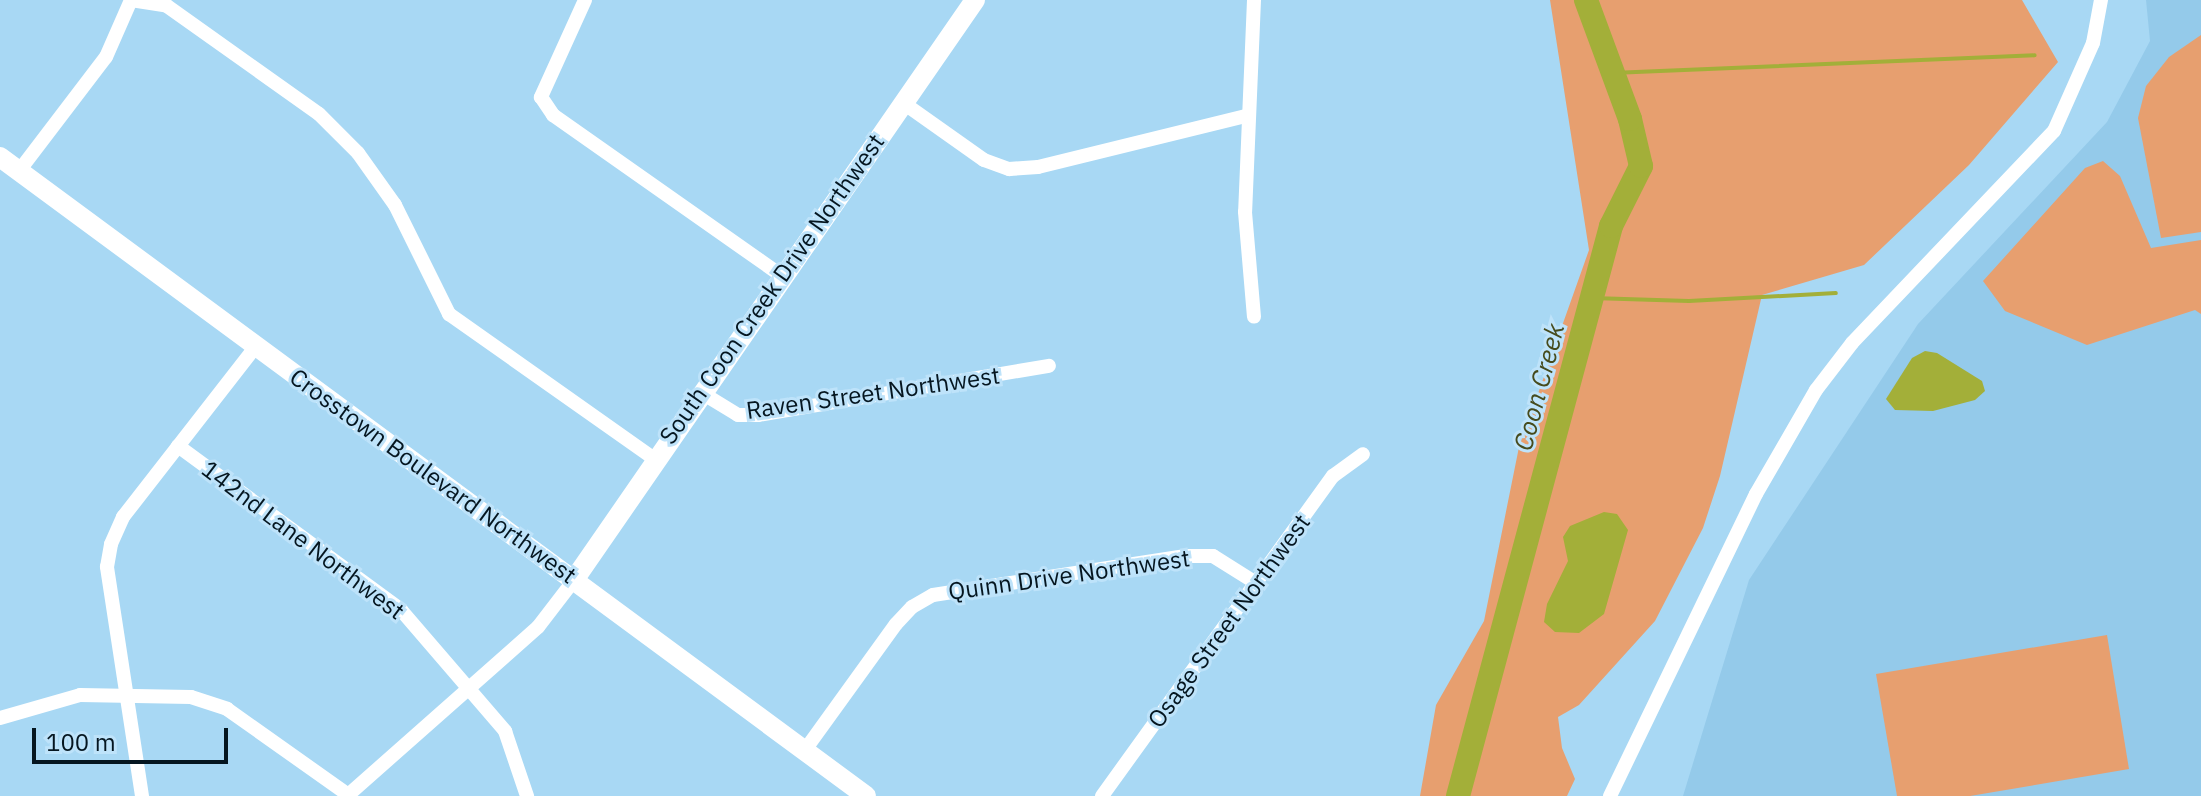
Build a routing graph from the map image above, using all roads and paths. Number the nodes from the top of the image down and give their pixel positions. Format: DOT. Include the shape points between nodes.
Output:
graph roads {
  1 [pos="131,0"];
  2 [pos="585,0"];
  3 [pos="975,0"];
  4 [pos="1254,0"];
  5 [pos="2101,0"];
  6 [pos="902,102"];
  7 [pos="1249,115"];
  8 [pos="0,157"];
  9 [pos="19,171"];
  10 [pos="781,275"];
  11 [pos="1254,317"];
  12 [pos="256,346"];
  13 [pos="1049,366"];
  14 [pos="702,393"];
  15 [pos="178,446"];
  16 [pos="1363,454"];
  17 [pos="653,458"];
  18 [pos="574,580"];
  19 [pos="1256,583"];
  20 [pos="470,687"];
  21 [pos="126,694"];
  22 [pos="0,718"];
  23 [pos="805,750"];
  24 [pos="347,795"];
  25 [pos="142,796"];
  26 [pos="527,796"];
  27 [pos="866,796"];
  28 [pos="1102,796"];
  29 [pos="1610,796"];
  1 -- 9 [label="street" via="106,57"];
  1 -- 17 [label="street" via="167,6 319,114 358,153 395,205 449,314"];
  2 -- 10 [label="street" via="541,97 553,115"];
  3 -- 6 [label="street, South Coon Creek Drive Northwest"];
  4 -- 7 [label="street"];
  5 -- 29 [label="street" via="2093,43 2054,131 1852,343 1816,390 1756,494"];
  6 -- 7 [label="street" via="984,160 1009,169 1038,167"];
  6 -- 10 [label="street, South Coon Creek Drive Northwest"];
  7 -- 11 [label="street" via="1245,212"];
  8 -- 9 [label="street, Crosstown Boulevard Northwest"];
  9 -- 12 [label="street, Crosstown Boulevard Northwest"];
  10 -- 14 [label="street, South Coon Creek Drive Northwest"];
  12 -- 15 [label="street"];
  12 -- 18 [label="street, Crosstown Boulevard Northwest"];
  13 -- 14 [label="street, Raven Street Northwest" via="758,415 738,415"];
  14 -- 17 [label="street, South Coon Creek Drive Northwest"];
  15 -- 20 [label="street, 142nd Lane Northwest" via="401,610"];
  15 -- 21 [label="street" via="123,517 111,544 107,567"];
  16 -- 19 [label="street, Osage Street Northwest" via="1333,476"];
  17 -- 18 [label="street, South Coon Creek Drive Northwest"];
  18 -- 20 [label="street" via="538,627"];
  18 -- 23 [label="street, Crosstown Boulevard Northwest"];
  19 -- 23 [label="street, Quinn Drive Northwest" via="1213,556 1184,556 933,595 896,624"];
  19 -- 28 [label="street, Osage Street Northwest"];
  20 -- 24 [label="street"];
  20 -- 26 [label="street, 142nd Lane Northwest" via="505,731"];
  21 -- 22 [label="street" via="65,697"];
  21 -- 24 [label="street" via="191,697 227,709"];
  21 -- 25 [label="street"];
  23 -- 27 [label="street, Crosstown Boulevard Northwest"];
}
